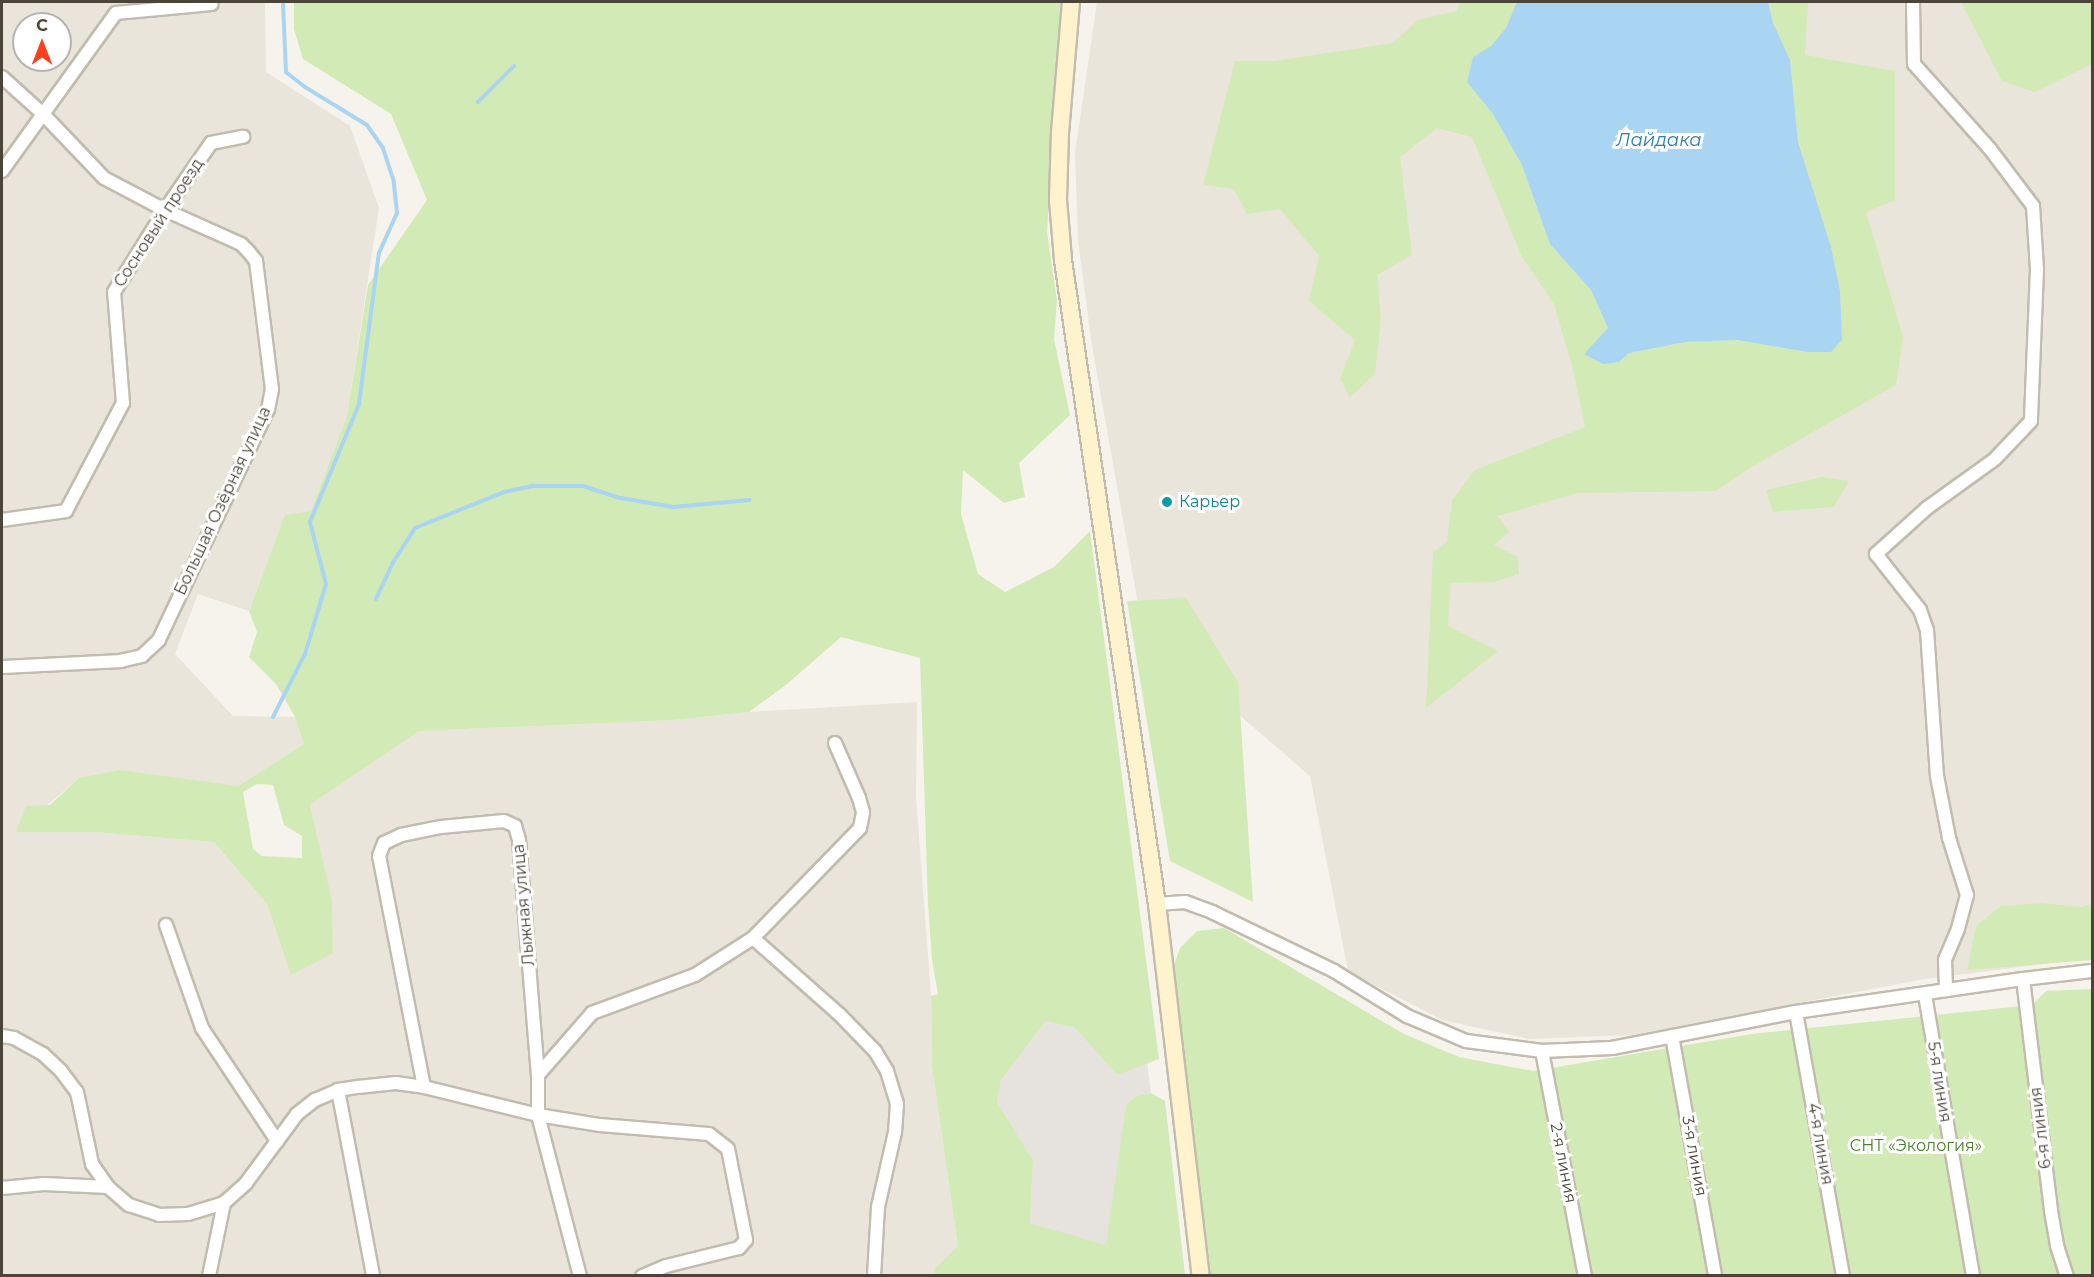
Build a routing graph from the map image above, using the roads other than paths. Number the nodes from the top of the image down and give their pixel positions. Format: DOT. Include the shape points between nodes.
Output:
graph roads {
  1 [pos="1071,2"];
  2 [pos="1913,2"];
  3 [pos="212,4"];
  4 [pos="2,77"];
  5 [pos="43,114"];
  6 [pos="243,137"];
  7 [pos="2,171"];
  8 [pos="165,210"];
  9 [pos="2,520"];
  10 [pos="2,667"];
  11 [pos="835,743"];
  12 [pos="1156,904"];
  13 [pos="166,925"];
  14 [pos="753,938"];
  15 [pos="2092,971"];
  16 [pos="2023,978"];
  17 [pos="1947,990"];
  18 [pos="1925,994"];
  19 [pos="1796,1012"];
  20 [pos="2,1036"];
  21 [pos="1672,1036"];
  22 [pos="1542,1052"];
  23 [pos="538,1075"];
  24 [pos="424,1087"];
  25 [pos="338,1090"];
  26 [pos="538,1115"];
  27 [pos="276,1141"];
  28 [pos="108,1187"];
  29 [pos="2,1188"];
  30 [pos="224,1203"];
  31 [pos="208,1275"];
  32 [pos="373,1275"];
  33 [pos="580,1275"];
  34 [pos="642,1275"];
  35 [pos="874,1275"];
  36 [pos="1201,1275"];
  37 [pos="1585,1275"];
  38 [pos="1715,1275"];
  39 [pos="1844,1275"];
  40 [pos="1973,1275"];
  41 [pos="2067,1275"];
  1 -- 12 [label="main road" via="1060,132 1058,200 1063,260"];
  2 -- 17 [label="street" via="1914,64 1990,149 2033,206 2037,269 2031,421 1995,459 1927,508 1876,554 1920,610 1927,630 1937,776 1949,838 1966,895 1945,960"];
  3 -- 5 [label="street" via="116,14"];
  4 -- 5 [label="street, Большая Озёрная улица"];
  5 -- 7 [label="street"];
  5 -- 8 [label="street, Большая Озёрная улица" via="104,178"];
  6 -- 8 [label="street, Сосновый проезд" via="211,143"];
  8 -- 9 [label="street, Сосновый проезд" via="114,292 123,403 66,511"];
  8 -- 10 [label="street, Большая Озёрная улица" via="241,244 256,261 272,389 268,409 159,640 142,656 121,661"];
  11 -- 14 [label="street" via="859,798 863,812 860,828"];
  12 -- 22 [label="street" via="1185,902 1212,912 1334,971 1407,1016 1466,1041"];
  12 -- 36 [label="main road"];
  13 -- 27 [label="street" via="201,1028"];
  14 -- 23 [label="street" via="695,975 592,1014"];
  14 -- 35 [label="street" via="839,1014 875,1051 887,1071 897,1104 878,1207"];
  15 -- 16 [label="street"];
  16 -- 17 [label="street"];
  16 -- 41 [label="street, 6-я линия" via="2051,1211"];
  17 -- 18 [label="street"];
  18 -- 19 [label="street"];
  18 -- 40 [label="street, 5-я линия"];
  19 -- 21 [label="street"];
  19 -- 39 [label="street, 4-я линия"];
  20 -- 28 [label="street" via="43,1054 77,1092 93,1164"];
  21 -- 22 [label="street" via="1612,1048"];
  21 -- 38 [label="street, 3-я линия"];
  22 -- 37 [label="street, 2-я линия"];
  23 -- 24 [label="street, Лыжная улица" via="515,826 504,821 441,827 401,835 384,843 379,856"];
  23 -- 26 [label="street, Лыжная улица"];
  24 -- 25 [label="street" via="396,1083"];
  24 -- 26 [label="street"];
  25 -- 27 [label="street" via="297,1114"];
  25 -- 32 [label="street"];
  26 -- 33 [label="street, Лыжная улица"];
  26 -- 34 [label="street" via="600,1125 709,1134 728,1149 746,1240 739,1248"];
  27 -- 30 [label="street" via="246,1183"];
  28 -- 29 [label="street" via="44,1184"];
  28 -- 30 [label="street" via="129,1205 159,1215 188,1214"];
  30 -- 31 [label="street"];
}
